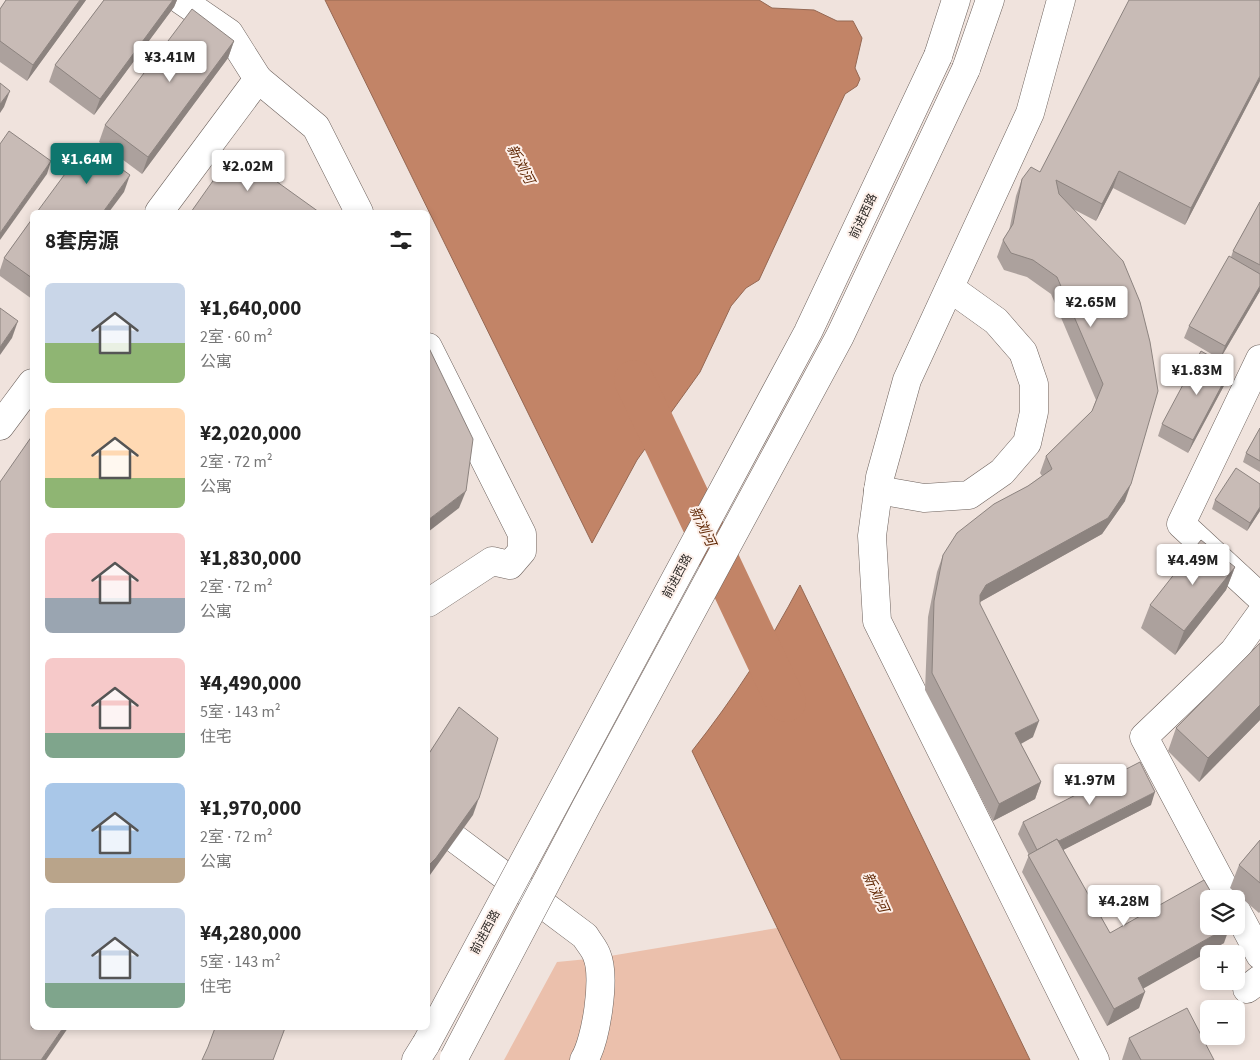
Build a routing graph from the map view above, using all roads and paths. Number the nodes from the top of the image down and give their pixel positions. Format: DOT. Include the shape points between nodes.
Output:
graph roads {
  1 [pos="181,0"];
  2 [pos="956,0"];
  3 [pos="990,0"];
  4 [pos="1061,0"];
  5 [pos="258,79"];
  6 [pos="160,210"];
  7 [pos="358,210"];
  8 [pos="950,288"];
  9 [pos="430,351"];
  10 [pos="1260,359"];
  11 [pos="30,386"];
  12 [pos="0,426"];
  13 [pos="878,490"];
  14 [pos="1260,596"];
  15 [pos="430,602"];
  16 [pos="1260,615"];
  17 [pos="430,813"];
  18 [pos="1225,890"];
  19 [pos="1245,927"];
  20 [pos="1260,955"];
  21 [pos="421,1052"];
  22 [pos="454,1059"];
  23 [pos="584,1060"];
  24 [pos="1095,1060"];
  1 -- 5 [label="street" via="229,33"];
  2 -- 21 [label="street, 前进西路, bridge" via="938,56 808,332"];
  3 -- 22 [label="street, bridge" via="966,69 840,336"];
  4 -- 8 [label="street" via="1030,113"];
  5 -- 6 [label="street"];
  5 -- 7 [label="street" via="316,127"];
  8 -- 13 [label="street" via="907,380"];
  8 -- 13 [label="street" via="996,321 1023,352 1034,384 1034,412 1027,443 1002,472 969,495 924,498"];
  9 -- 15 [label="street" via="522,534 522,551 510,565 492,561"];
  10 -- 14 [label="street" via="1181,524"];
  11 -- 12 [label="street"];
  13 -- 24 [label="street" via="872,536 877,621"];
  16 -- 18 [label="street" via="1234,651 1144,737"];
  17 -- 23 [label="street" via="438,826 585,936 598,958 600,1001 591,1049"];
  19 -- 20 [label="street"];
}
